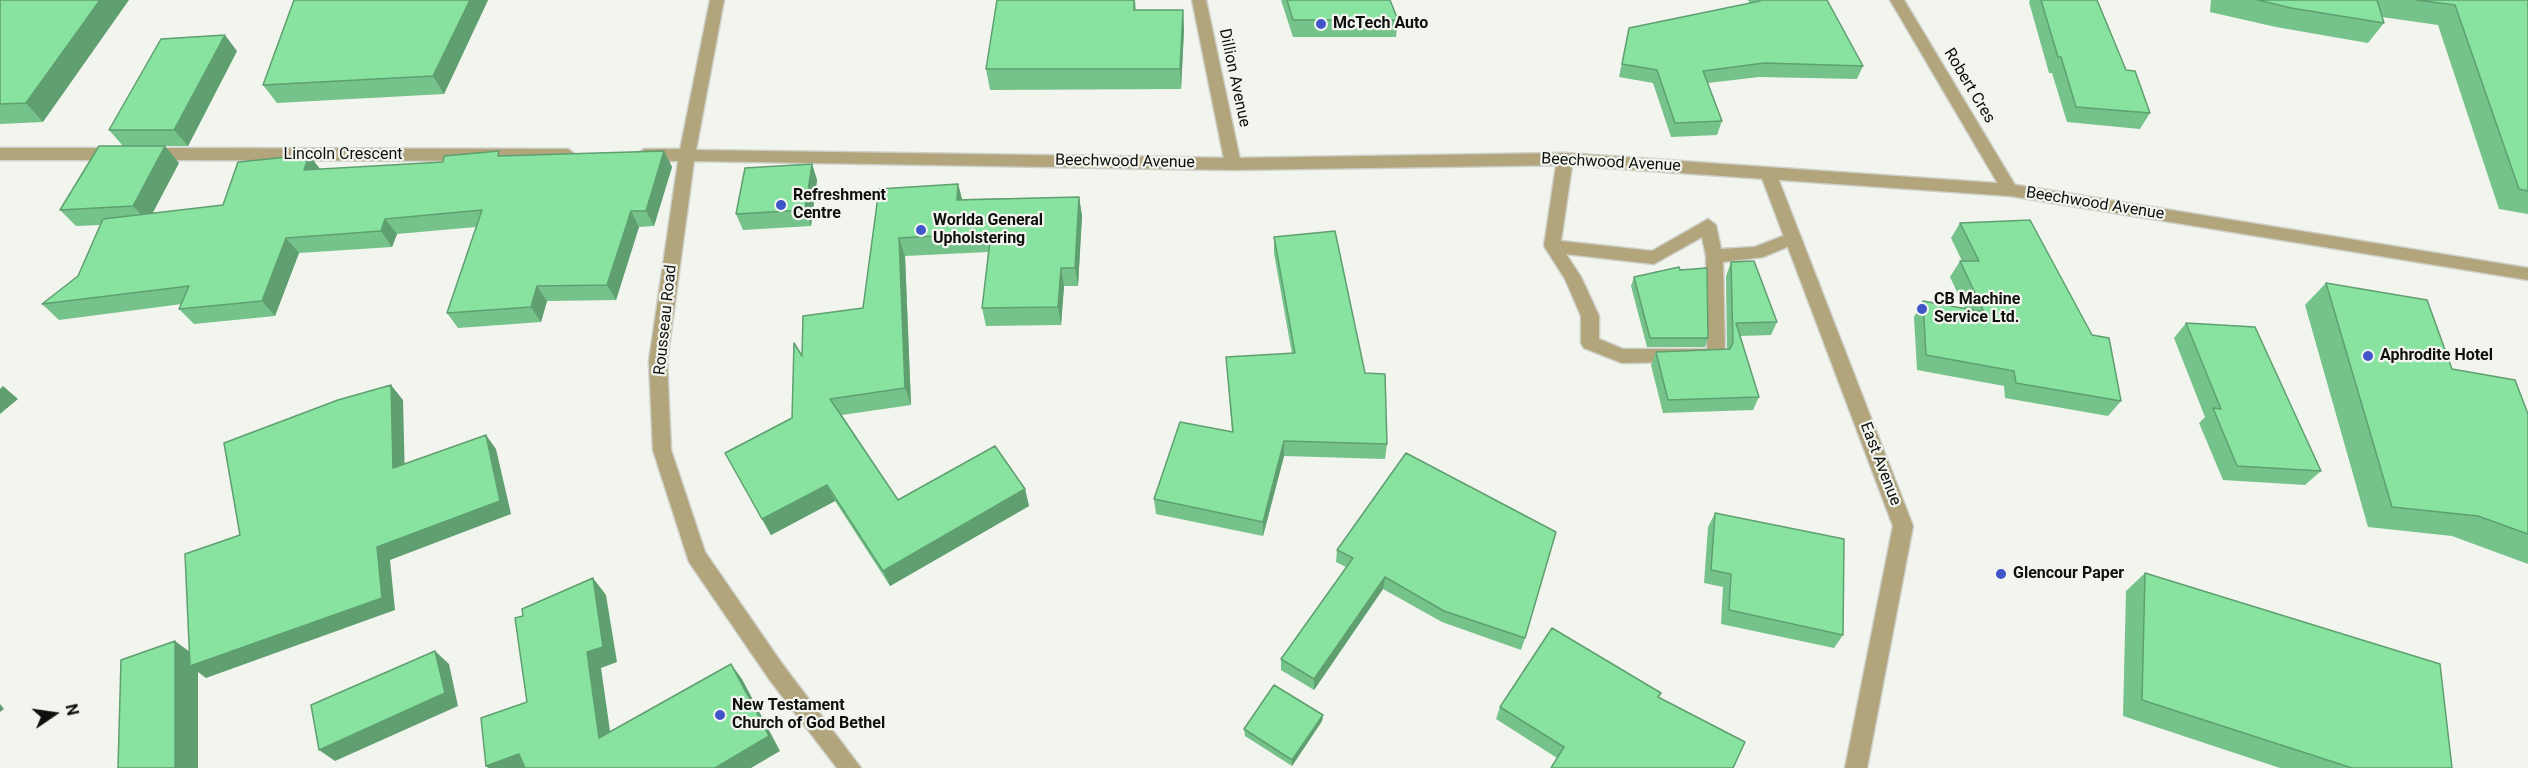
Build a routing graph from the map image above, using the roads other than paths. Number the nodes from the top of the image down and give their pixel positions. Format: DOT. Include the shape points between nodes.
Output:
graph roads {
  1 [pos="717,0"];
  2 [pos="1199,0"];
  3 [pos="1897,0"];
  4 [pos="0,154"];
  5 [pos="580,155"];
  6 [pos="628,155"];
  7 [pos="687,155"];
  8 [pos="1565,159"];
  9 [pos="1233,164"];
  10 [pos="1768,172"];
  11 [pos="2010,190"];
  12 [pos="1793,238"];
  13 [pos="1552,246"];
  14 [pos="1714,256"];
  15 [pos="2528,274"];
  16 [pos="850,768"];
  17 [pos="1856,768"];
  1 -- 7 [label="street, Rousseau Road"];
  2 -- 9 [label="street, Dillion Avenue"];
  3 -- 11 [label="street, Robert Cres"];
  4 -- 5 [label="street, Lincoln Crescent"];
  6 -- 7 [label="street"];
  7 -- 9 [label="street, Beechwood Avenue"];
  7 -- 16 [label="street, Rousseau Road" via="658,360 662,450 696,556 776,672"];
  8 -- 9 [label="street, Beechwood Avenue"];
  8 -- 10 [label="street, Beechwood Avenue"];
  8 -- 13 [label="street"];
  10 -- 11 [label="street, Beechwood Avenue"];
  10 -- 12 [label="street, East Avenue"];
  11 -- 15 [label="street, Beechwood Avenue"];
  12 -- 14 [label="street" via="1757,253"];
  12 -- 17 [label="street, East Avenue" via="1903,526"];
  13 -- 14 [label="street" via="1654,258 1708,225"];
  13 -- 14 [label="street" via="1573,277 1590,316 1590,343 1622,356 1716,357"];
}
